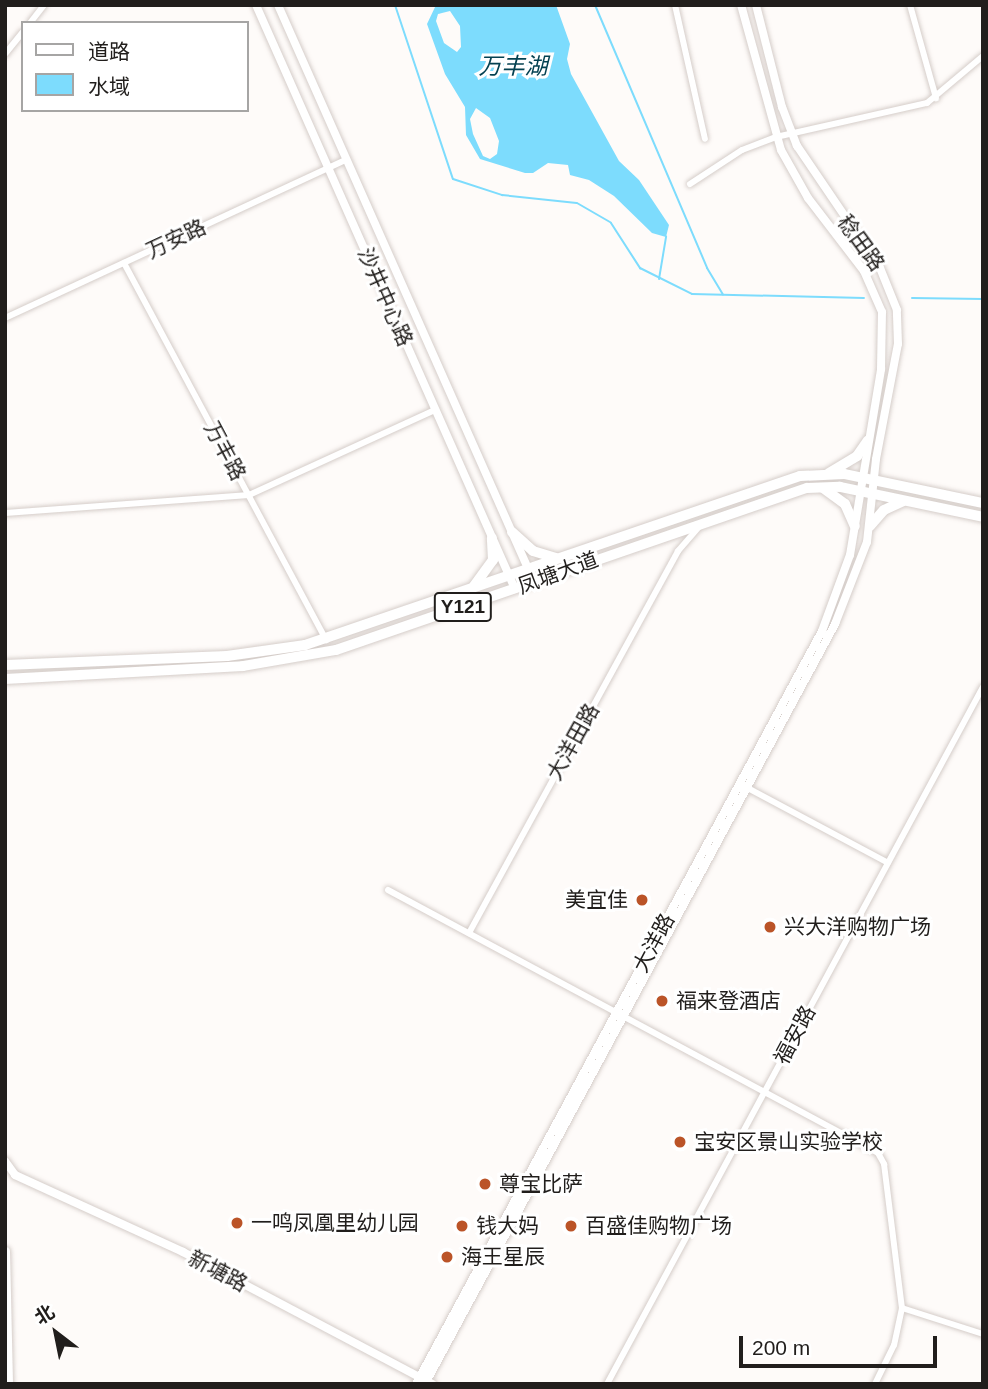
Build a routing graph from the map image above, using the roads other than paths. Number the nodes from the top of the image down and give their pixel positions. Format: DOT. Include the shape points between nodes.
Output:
graph roads {
  1 [pos="44,5"];
  2 [pos="256,5"];
  3 [pos="278,5"];
  4 [pos="675,5"];
  5 [pos="741,5"];
  6 [pos="756,5"];
  7 [pos="910,5"];
  8 [pos="32,21"];
  9 [pos="21,34"];
  10 [pos="5,54"];
  11 [pos="983,56"];
  12 [pos="936,98"];
  13 [pos="791,133"];
  14 [pos="776,137"];
  15 [pos="705,139"];
  16 [pos="347,159"];
  17 [pos="328,168"];
  18 [pos="690,184"];
  19 [pos="124,263"];
  20 [pos="5,318"];
  21 [pos="435,410"];
  22 [pos="868,440"];
  23 [pos="826,474"];
  24 [pos="861,478"];
  25 [pos="874,480"];
  26 [pos="816,487"];
  27 [pos="860,491"];
  28 [pos="873,493"];
  29 [pos="249,495"];
  30 [pos="907,500"];
  31 [pos="983,503"];
  32 [pos="5,513"];
  33 [pos="983,517"];
  34 [pos="709,520"];
  35 [pos="855,526"];
  36 [pos="870,526"];
  37 [pos="512,532"];
  38 [pos="663,536"];
  39 [pos="492,538"];
  40 [pos="678,551"];
  41 [pos="564,557"];
  42 [pos="529,570"];
  43 [pos="509,576"];
  44 [pos="534,582"];
  45 [pos="515,589"];
  46 [pos="465,592"];
  47 [pos="326,640"];
  48 [pos="5,665"];
  49 [pos="5,679"];
  50 [pos="983,687"];
  51 [pos="743,786"];
  52 [pos="888,863"];
  53 [pos="388,890"];
  54 [pos="469,933"];
  55 [pos="620,1014"];
  56 [pos="765,1092"];
  57 [pos="5,1161"];
  58 [pos="5,1251"];
  59 [pos="902,1308"];
  60 [pos="983,1334"];
  61 [pos="424,1382"];
  62 [pos="9,1384"];
  63 [pos="607,1384"];
  64 [pos="875,1384"];
  1 -- 8 [label="street"];
  2 -- 17 [label="street, 沙井中心路"];
  3 -- 16 [label="street, 沙井中心路"];
  4 -- 15 [label="street"];
  5 -- 14 [label="street, 稔田路"];
  6 -- 13 [label="street, 稔田路"];
  7 -- 12 [label="street"];
  9 -- 10 [label="street"];
  11 -- 12 [label="street"];
  12 -- 13 [label="street"];
  13 -- 14 [label="street"];
  13 -- 25 [label="street, 稔田路" via="820,186 880,268 895,301 898,344"];
  14 -- 18 [label="street" via="735,154"];
  14 -- 22 [label="street, 稔田路" via="800,185 864,271 880,304 884,342"];
  16 -- 17 [label="street, 万安路"];
  16 -- 37 [label="street, 沙井中心路"];
  17 -- 19 [label="street, 万安路"];
  17 -- 21 [label="street, 沙井中心路"];
  19 -- 20 [label="street, 万安路"];
  19 -- 29 [label="street, 万丰路"];
  21 -- 29 [label="street"];
  21 -- 39 [label="street, 沙井中心路"];
  22 -- 23 [label="main road" via="852,460"];
  22 -- 24 [label="street, 稔田路"];
  23 -- 24 [label="main road, 凤塘大道 / Y121"];
  23 -- 41 [label="main road, 凤塘大道 / Y121" via="782,480"];
  24 -- 25 [label="main road, 凤塘大道 / Y121"];
  24 -- 27 [label="street, 稔田路"];
  25 -- 28 [label="street, 稔田路"];
  25 -- 31 [label="main road, 凤塘大道 / Y121"];
  26 -- 27 [label="main road, 凤塘大道 / Y121"];
  26 -- 34 [label="main road, 凤塘大道 / Y121"];
  26 -- 35 [label="main road" via="840,499"];
  27 -- 28 [label="main road, 凤塘大道 / Y121"];
  27 -- 35 [label="street, 大洋路"];
  28 -- 30 [label="main road, 凤塘大道 / Y121"];
  28 -- 36 [label="street, 大洋路"];
  29 -- 32 [label="street"];
  29 -- 47 [label="street, 万丰路"];
  30 -- 33 [label="main road, 凤塘大道 / Y121"];
  30 -- 36 [label="main road" via="888,507"];
  34 -- 38 [label="main road, 凤塘大道 / Y121"];
  34 -- 40 [label="street, 大洋田路"];
  35 -- 51 [label="street, 大洋路" via="828,619"];
  36 -- 51 [label="street, 大洋路" via="847,599"];
  37 -- 41 [label="main road" via="535,552"];
  37 -- 42 [label="street, 沙井中心路"];
  38 -- 40 [label="street" via="672,540"];
  38 -- 44 [label="main road, 凤塘大道 / Y121"];
  39 -- 43 [label="street, 沙井中心路"];
  39 -- 46 [label="main road" via="489,570"];
  40 -- 54 [label="street, 大洋田路"];
  41 -- 42 [label="main road, 凤塘大道 / Y121"];
  42 -- 43 [label="main road, 凤塘大道 / Y121"];
  42 -- 44 [label="street, 沙井中心路"];
  43 -- 45 [label="street, 沙井中心路"];
  43 -- 46 [label="main road, 凤塘大道 / Y121"];
  44 -- 45 [label="main road, 凤塘大道 / Y121"];
  45 -- 49 [label="main road, 凤塘大道 / Y121" via="368,641 293,660"];
  46 -- 47 [label="main road, 凤塘大道 / Y121"];
  47 -- 48 [label="main road, 凤塘大道 / Y121" via="247,654"];
  50 -- 52 [label="street, 福安路"];
  51 -- 52 [label="street"];
  51 -- 55 [label="street, 大洋路"];
  52 -- 56 [label="street, 福安路"];
  53 -- 54 [label="street"];
  54 -- 55 [label="street"];
  55 -- 56 [label="street"];
  55 -- 61 [label="street, 大洋路"];
  56 -- 59 [label="street" via="878,1153 884,1164"];
  56 -- 63 [label="street, 福安路"];
  57 -- 61 [label="street, 新塘路" via="15,1175 183,1252"];
  58 -- 62 [label="main road"];
  59 -- 60 [label="street"];
  59 -- 64 [label="street" via="894,1345"];
}
